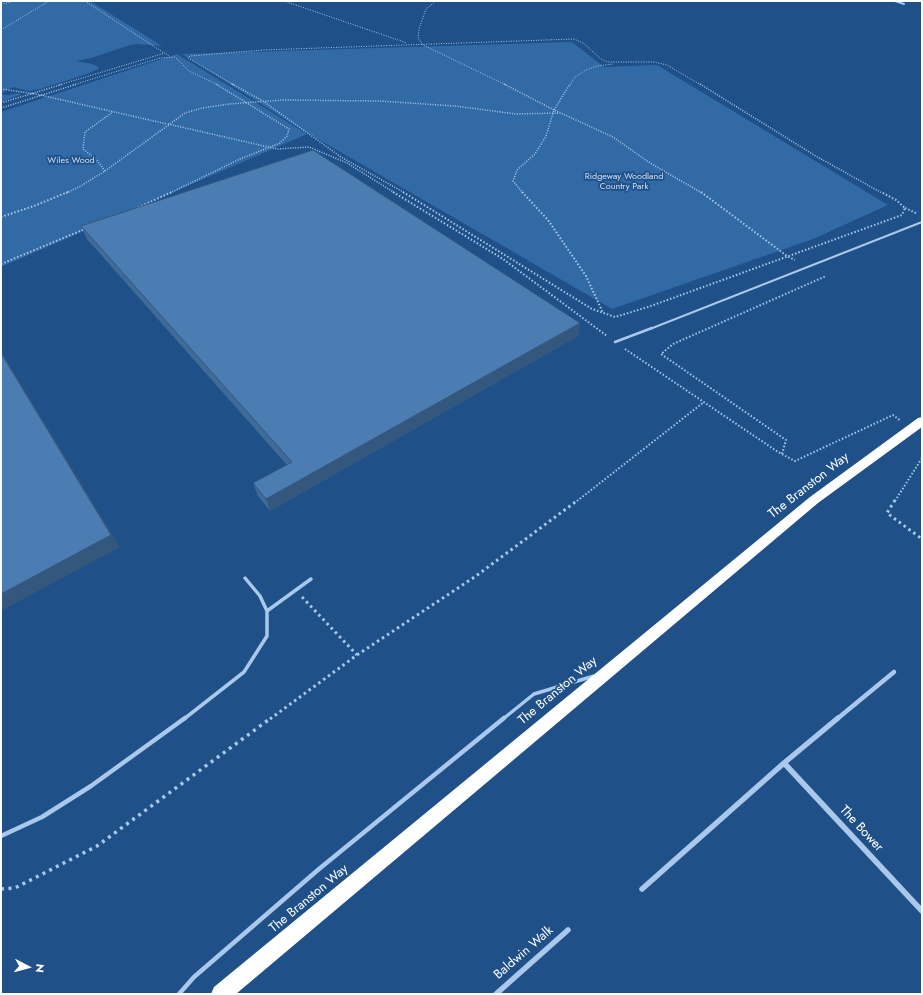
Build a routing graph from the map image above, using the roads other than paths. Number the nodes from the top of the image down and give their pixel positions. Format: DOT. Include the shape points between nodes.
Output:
graph roads {
  1 [pos="895,1"];
  2 [pos="904,4"];
  3 [pos="922,222"];
  4 [pos="615,342"];
  5 [pos="918,424"];
  6 [pos="245,578"];
  7 [pos="311,579"];
  8 [pos="267,611"];
  9 [pos="606,672"];
  10 [pos="894,672"];
  11 [pos="784,763"];
  12 [pos="1,836"];
  13 [pos="642,889"];
  14 [pos="922,911"];
  15 [pos="568,930"];
  16 [pos="179,994"];
  17 [pos="221,994"];
  18 [pos="496,994"];
  1 -- 2 [label="street"];
  3 -- 4 [label="lane"];
  5 -- 9 [label="highway, The Branston Way" via="814,500"];
  6 -- 8 [label="lane" via="260,596"];
  7 -- 8 [label="lane"];
  8 -- 12 [label="lane" via="267,636 244,672 206,703 91,786 42,818"];
  9 -- 16 [label="lane" via="534,694 318,870 194,977"];
  9 -- 17 [label="highway, The Branston Way"];
  10 -- 11 [label="street"];
  11 -- 13 [label="street"];
  11 -- 14 [label="street, The Bower"];
  15 -- 18 [label="street, Baldwin Walk"];
}
